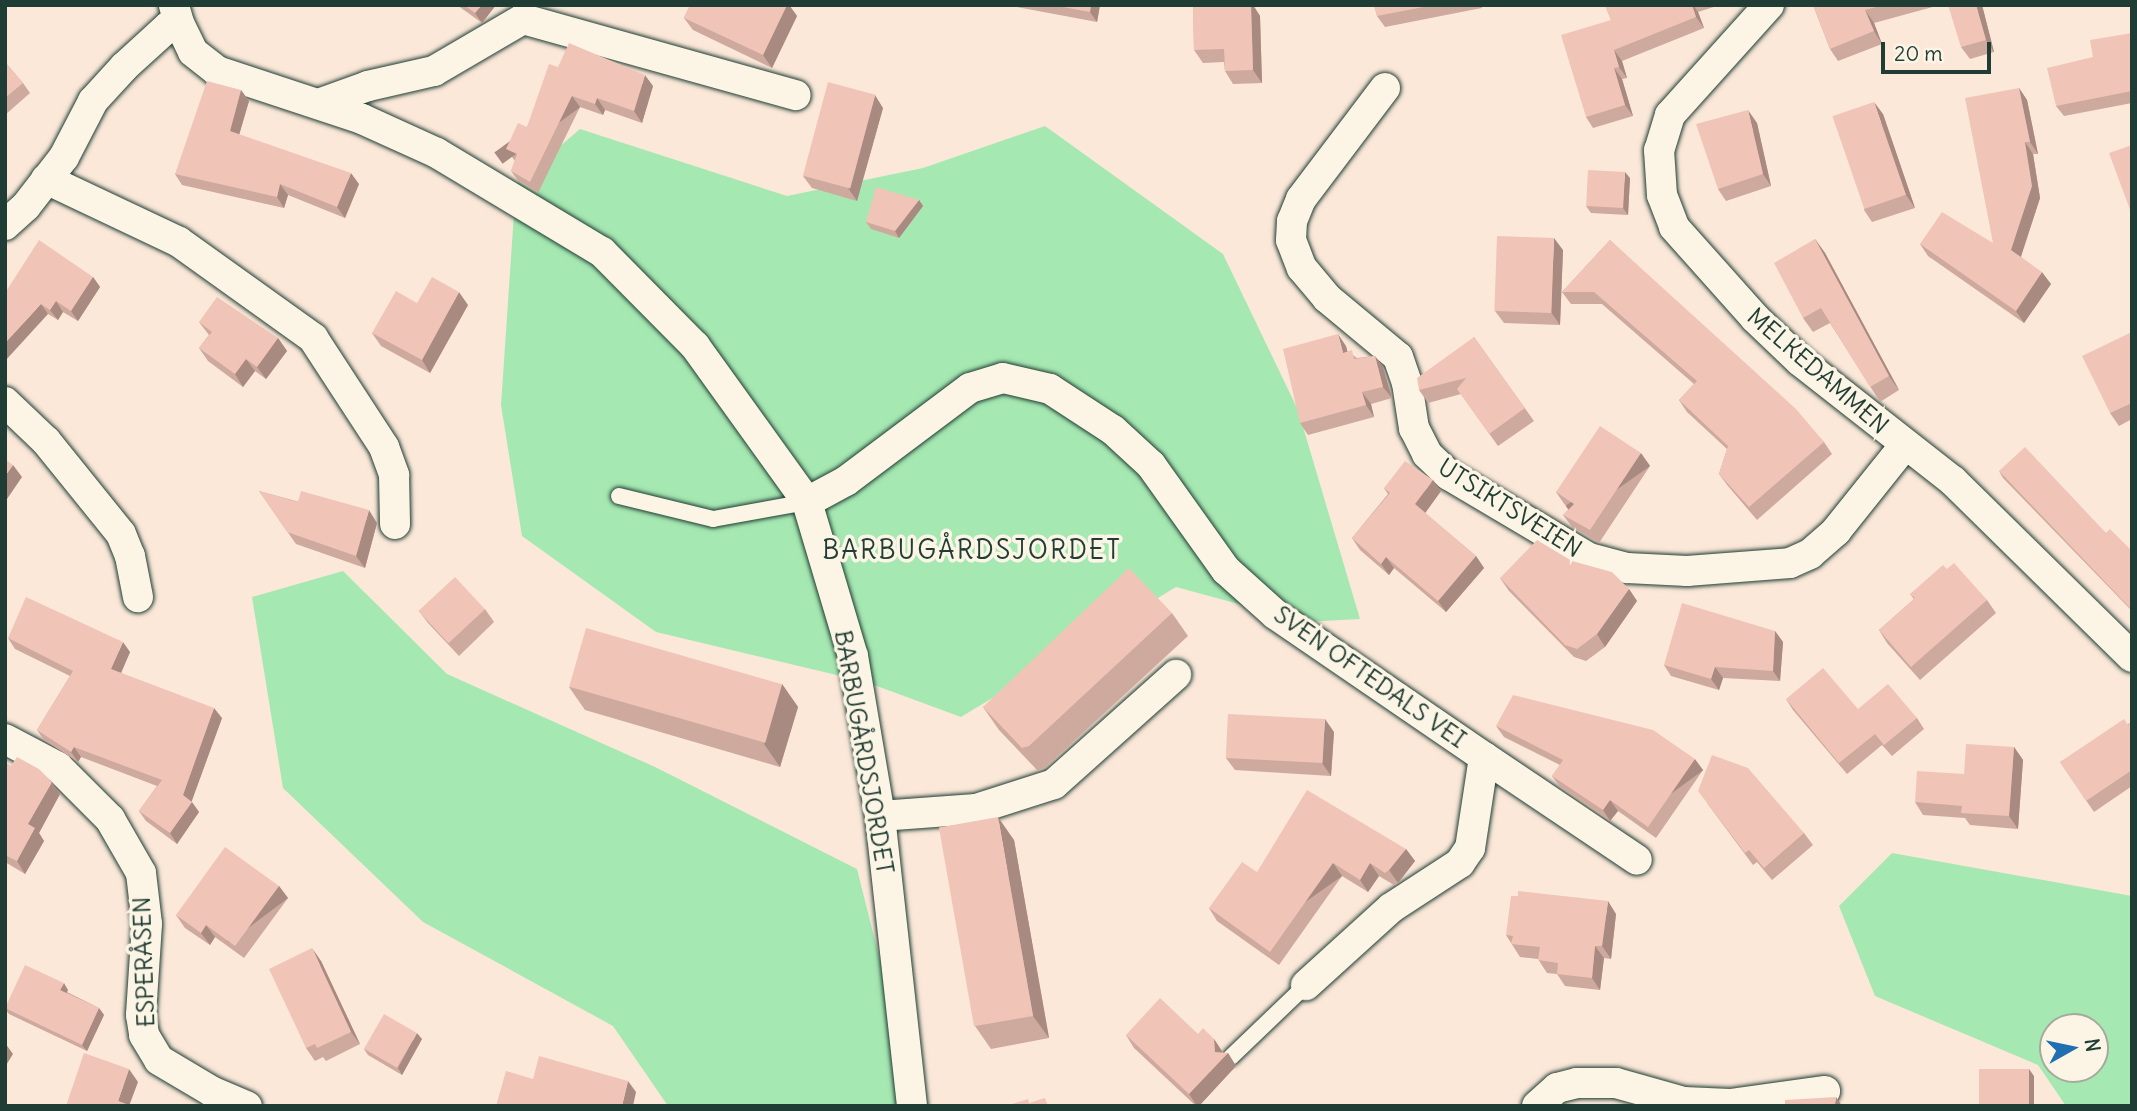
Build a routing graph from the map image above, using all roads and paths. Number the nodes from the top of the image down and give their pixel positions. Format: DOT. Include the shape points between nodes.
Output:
graph roads {
  1 [pos="1769,5"];
  2 [pos="176,14"];
  3 [pos="1385,88"];
  4 [pos="796,95"];
  5 [pos="318,104"];
  6 [pos="47,179"];
  7 [pos="5,225"];
  8 [pos="5,402"];
  9 [pos="1904,446"];
  10 [pos="619,496"];
  11 [pos="807,502"];
  12 [pos="395,524"];
  13 [pos="138,597"];
  14 [pos="2132,657"];
  15 [pos="1176,675"];
  16 [pos="5,739"];
  17 [pos="1484,757"];
  18 [pos="880,816"];
  19 [pos="1637,860"];
  20 [pos="1306,985"];
  21 [pos="1231,1057"];
  22 [pos="1825,1091"];
  23 [pos="247,1106"];
  24 [pos="912,1106"];
  25 [pos="1537,1106"];
  1 -- 9 [label="street, MELKEDAMMEN" via="1670,114 1659,150 1662,195 1674,227 1755,318"];
  2 -- 5 [label="street, BARBUGÅRDSJORDET" via="193,52 217,71"];
  2 -- 6 [label="street" via="93,102"];
  3 -- 9 [label="street, UTSIKTSVEIEN" via="1301,199 1292,221 1291,240 1303,268 1327,298 1398,357 1408,383 1414,428 1427,454 1449,475 1589,558 1627,568 1687,571 1790,563 1810,554 1836,531"];
  4 -- 5 [label="street" via="523,19 434,71 368,86"];
  5 -- 11 [label="street, BARBUGÅRDSJORDET" via="437,153 601,252 695,346"];
  6 -- 7 [label="street"];
  6 -- 12 [label="street" via="179,242 313,338 384,447 394,475"];
  8 -- 13 [label="street" via="46,442 121,534"];
  9 -- 14 [label="street, MELKEDAMMEN" via="1954,481"];
  10 -- 11 [label="lane" via="713,519 767,513"];
  11 -- 17 [label="street, SVEN OFTEDALS VEI" via="846,481 970,388 1003,378 1050,389 1113,430 1152,465 1226,570 1275,614"];
  11 -- 18 [label="street, BARBUGÅRDSJORDET" via="853,656"];
  15 -- 18 [label="street" via="1054,784 976,808"];
  16 -- 23 [label="street, ESPERÅSEN" via="58,767 110,819 141,873 147,924 141,1014 145,1035 159,1060"];
  17 -- 19 [label="street"];
  17 -- 20 [label="street, SVEN OFTEDALS VEI" via="1470,848 1460,863 1391,908"];
  18 -- 24 [label="street, BARBUGÅRDSJORDET"];
  20 -- 21 [label="lane, SVEN OFTEDALS VEI"];
  22 -- 25 [label="street" via="1730,1104 1684,1102 1616,1083 1577,1083 1557,1088"];
}
